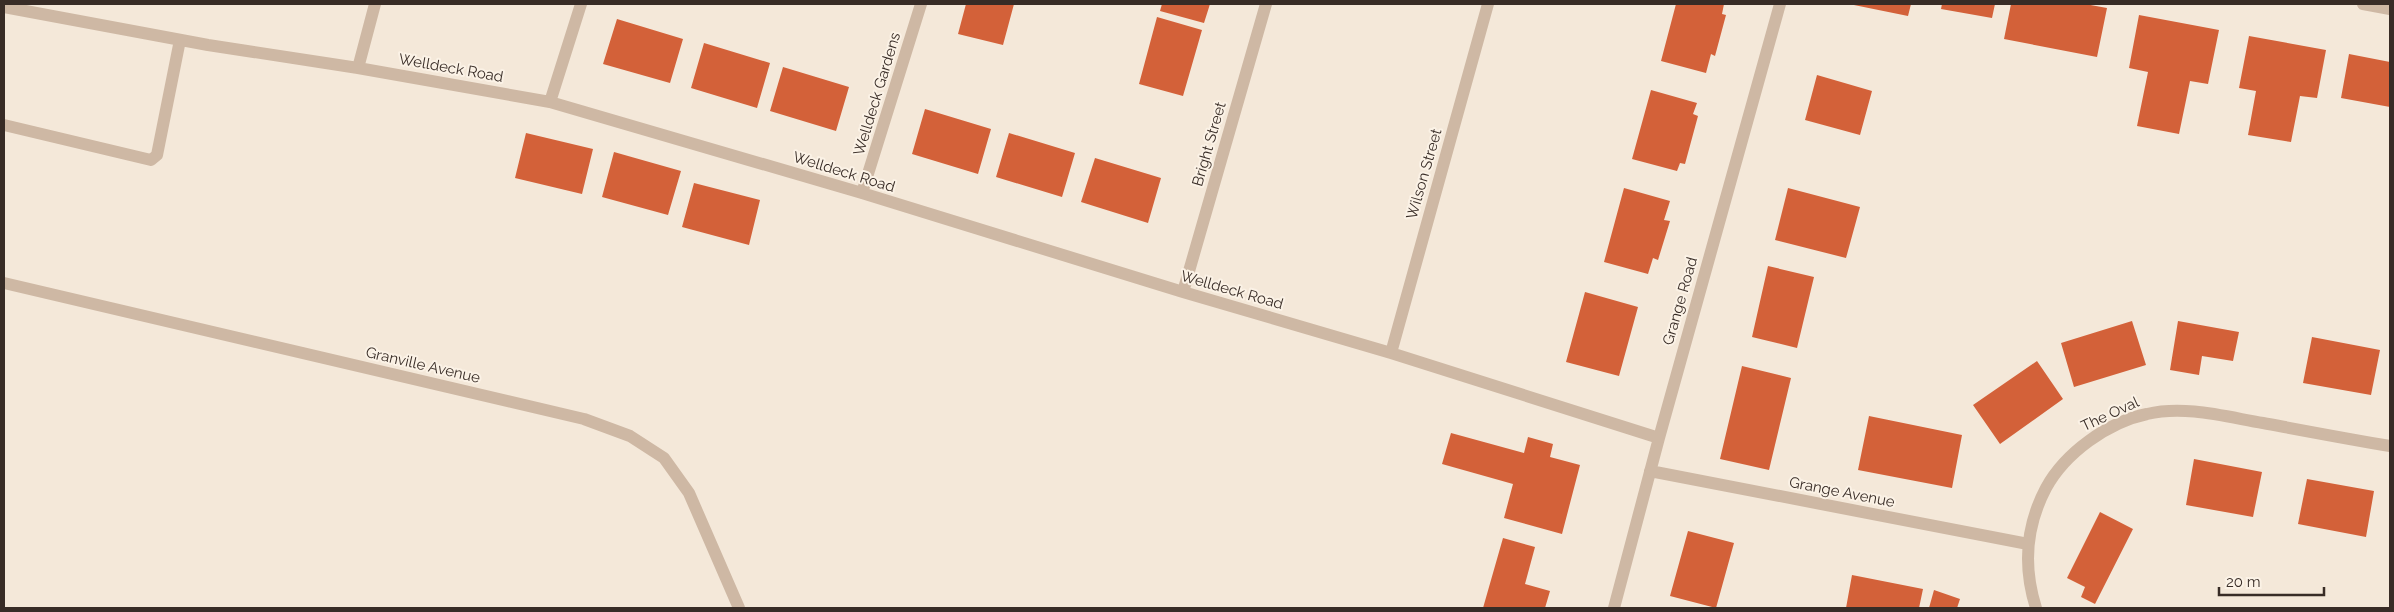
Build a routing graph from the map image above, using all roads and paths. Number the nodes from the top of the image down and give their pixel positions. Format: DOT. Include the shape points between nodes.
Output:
graph roads {
  1 [pos="375,4"];
  2 [pos="581,4"];
  3 [pos="921,4"];
  4 [pos="1266,4"];
  5 [pos="1488,4"];
  6 [pos="1780,4"];
  7 [pos="2363,4"];
  8 [pos="4,7"];
  9 [pos="2390,9"];
  10 [pos="180,40"];
  11 [pos="358,68"];
  12 [pos="550,102"];
  13 [pos="4,125"];
  14 [pos="862,193"];
  15 [pos="4,282"];
  16 [pos="1183,292"];
  17 [pos="1391,353"];
  18 [pos="1658,438"];
  19 [pos="2390,446"];
  20 [pos="1650,471"];
  21 [pos="2028,544"];
  22 [pos="739,608"];
  23 [pos="1614,608"];
  24 [pos="2036,608"];
  1 -- 11 [label="street"];
  2 -- 12 [label="street"];
  3 -- 14 [label="street, Welldeck Gardens"];
  4 -- 16 [label="street, Bright Street"];
  5 -- 17 [label="street, Wilson Street"];
  6 -- 18 [label="street, Grange Road"];
  7 -- 9 [label="street"];
  8 -- 10 [label="street, Welldeck Road"];
  10 -- 11 [label="street, Welldeck Road"];
  10 -- 13 [label="street" via="157,155 151,160"];
  11 -- 12 [label="street, Welldeck Road"];
  12 -- 14 [label="street, Welldeck Road"];
  14 -- 16 [label="street, Welldeck Road"];
  15 -- 22 [label="street, Granville Avenue" via="584,419 630,436 664,458 689,493"];
  16 -- 17 [label="street, Welldeck Road"];
  17 -- 18 [label="street, Welldeck Road"];
  18 -- 20 [label="street, Grange Road"];
  19 -- 21 [label="street, The Oval" via="2204,413 2147,414 2085,442 2055,472 2036,508"];
  20 -- 21 [label="street, Grange Avenue"];
  20 -- 23 [label="street, Grange Road"];
  21 -- 24 [label="street, The Oval" via="2029,587"];
}
